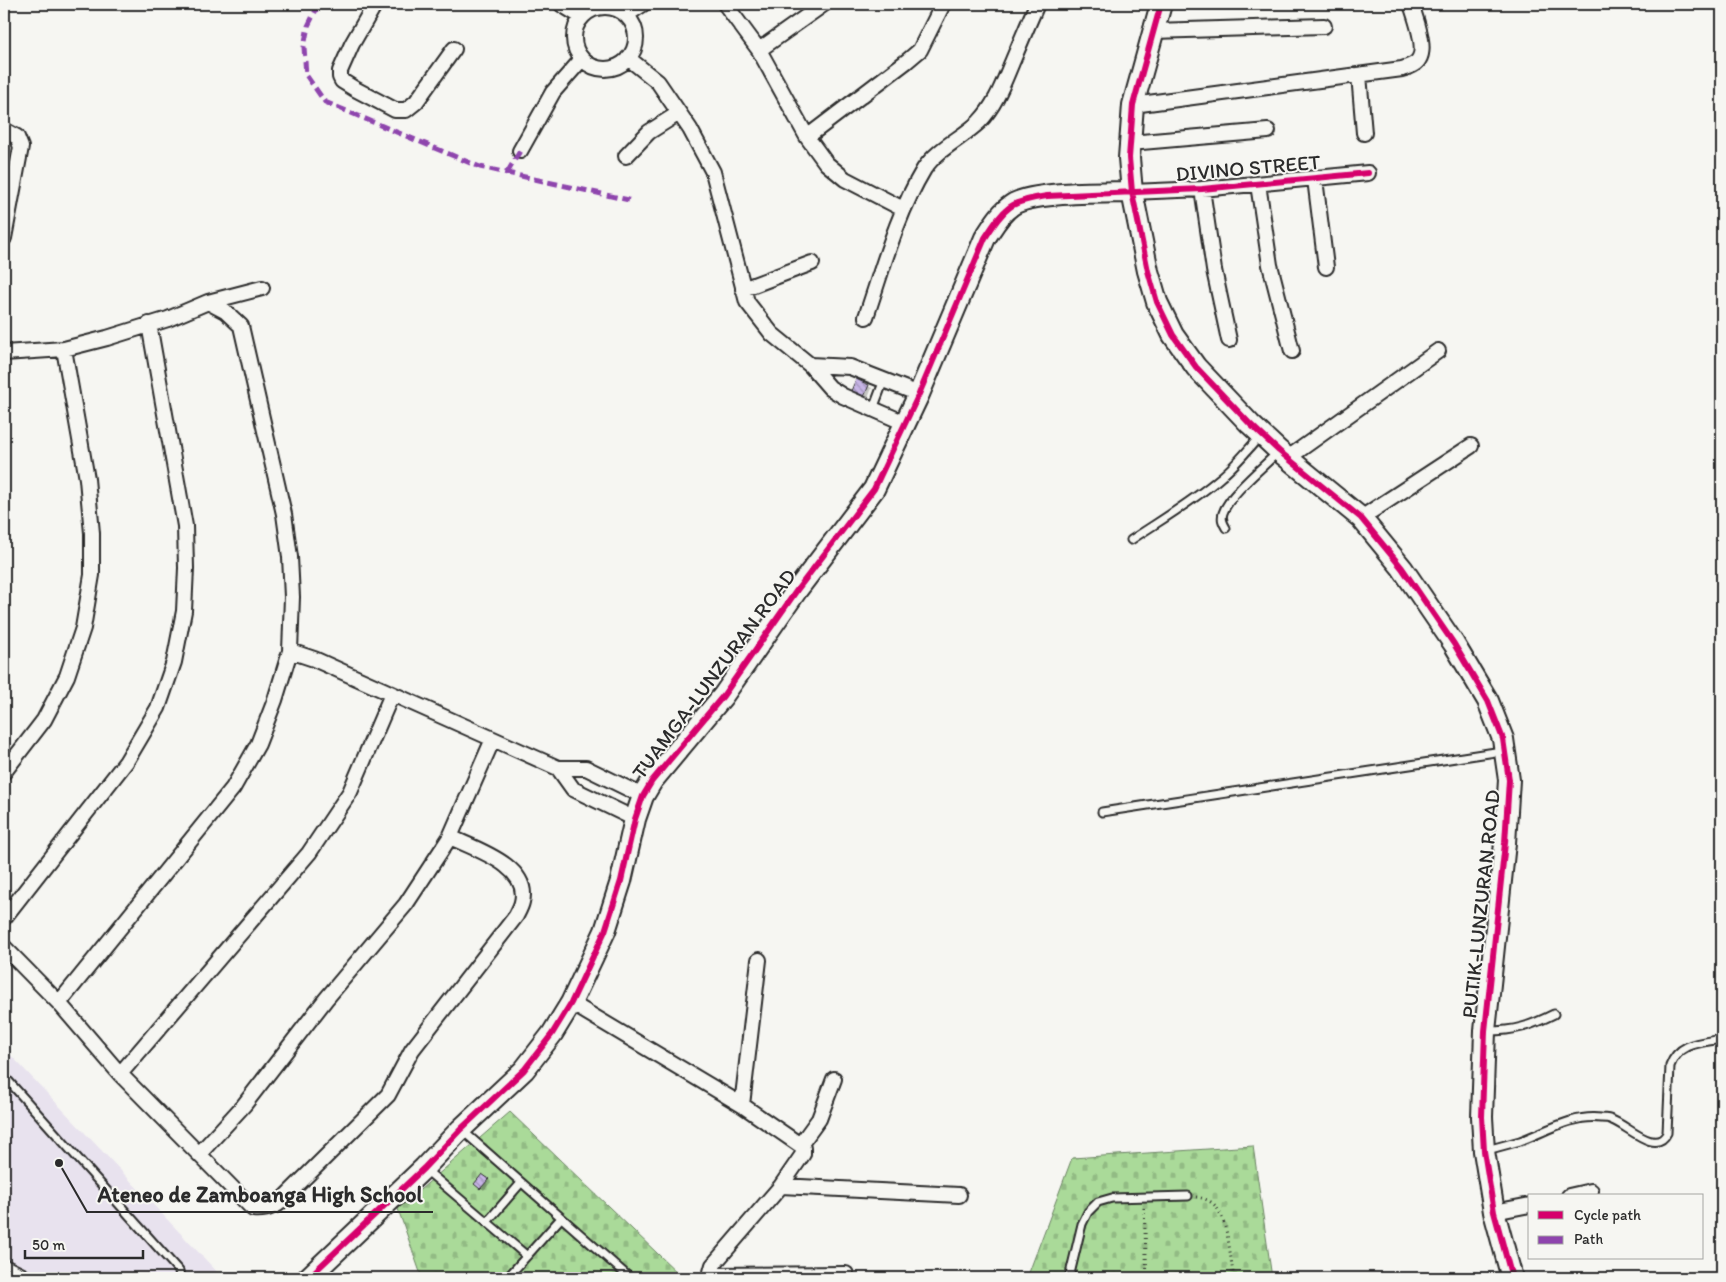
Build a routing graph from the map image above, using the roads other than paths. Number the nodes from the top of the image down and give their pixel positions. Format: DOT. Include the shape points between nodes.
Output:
graph roads {
  1 [pos="374,4"];
  2 [pos="562,4"];
  3 [pos="642,4"];
  4 [pos="725,4"];
  5 [pos="824,4"];
  6 [pos="943,4"];
  7 [pos="1037,4"];
  8 [pos="1161,4"];
  9 [pos="1411,4"];
  10 [pos="626,15"];
  11 [pos="582,17"];
  12 [pos="1324,26"];
  13 [pos="1153,31"];
  14 [pos="454,49"];
  15 [pos="759,50"];
  16 [pos="628,58"];
  17 [pos="582,59"];
  18 [pos="1359,75"];
  19 [pos="1133,105"];
  20 [pos="679,113"];
  21 [pos="4,130"];
  22 [pos="1268,131"];
  23 [pos="1364,133"];
  24 [pos="807,136"];
  25 [pos="1130,142"];
  26 [pos="520,151"];
  27 [pos="626,156"];
  28 [pos="1368,174"];
  29 [pos="1315,179"];
  30 [pos="1258,184"];
  31 [pos="1202,189"];
  32 [pos="1132,192"];
  33 [pos="903,209"];
  34 [pos="4,238"];
  35 [pos="812,263"];
  36 [pos="1326,267"];
  37 [pos="262,288"];
  38 [pos="743,288"];
  39 [pos="208,302"];
  40 [pos="866,317"];
  41 [pos="149,324"];
  42 [pos="1229,340"];
  43 [pos="64,349"];
  44 [pos="1292,351"];
  45 [pos="1438,351"];
  46 [pos="4,353"];
  47 [pos="810,365"];
  48 [pos="884,380"];
  49 [pos="919,394"];
  50 [pos="872,409"];
  51 [pos="905,423"];
  52 [pos="1261,434"];
  53 [pos="1471,446"];
  54 [pos="1284,455"];
  55 [pos="1360,518"];
  56 [pos="1226,528"];
  57 [pos="1131,540"];
  58 [pos="290,652"];
  59 [pos="392,694"];
  60 [pos="493,740"];
  61 [pos="1504,750"];
  62 [pos="558,768"];
  63 [pos="4,772"];
  64 [pos="643,796"];
  65 [pos="1102,812"];
  66 [pos="635,819"];
  67 [pos="450,837"];
  68 [pos="4,918"];
  69 [pos="4,947"];
  70 [pos="759,960"];
  71 [pos="59,1003"];
  72 [pos="570,1003"];
  73 [pos="1554,1014"];
  74 [pos="1485,1031"];
  75 [pos="1722,1039"];
  76 [pos="120,1074"];
  77 [pos="4,1076"];
  78 [pos="834,1079"];
  79 [pos="742,1105"];
  80 [pos="461,1129"];
  81 [pos="800,1144"];
  82 [pos="1484,1151"];
  83 [pos="200,1153"];
  84 [pos="424,1168"];
  85 [pos="521,1182"];
  86 [pos="781,1186"];
  87 [pos="1591,1191"];
  88 [pos="959,1194"];
  89 [pos="1578,1194"];
  90 [pos="1188,1196"];
  91 [pos="1528,1204"];
  92 [pos="1494,1212"];
  93 [pos="561,1218"];
  94 [pos="487,1222"];
  95 [pos="527,1256"];
  96 [pos="4,1263"];
  97 [pos="846,1274"];
  98 [pos="29,1278"];
  99 [pos="180,1278"];
  100 [pos="308,1278"];
  101 [pos="507,1278"];
  102 [pos="630,1278"];
  103 [pos="1069,1278"];
  104 [pos="1512,1278"];
  1 -- 14 [label="street" via="340,71 342,81 355,89 395,110 406,110 416,102"];
  2 -- 11 [label="street"];
  3 -- 10 [label="street"];
  4 -- 15 [label="street"];
  5 -- 15 [label="street"];
  6 -- 24 [label="street" via="920,50"];
  7 -- 33 [label="street" via="990,108 926,167"];
  8 -- 13 [label="street, PUTIK-LUNZURAN ROAD"];
  9 -- 18 [label="street" via="1422,46 1420,59 1413,66 1402,69"];
  10 -- 11 [label="street" via="608,7 599,7"];
  10 -- 16 [label="street" via="632,22 636,41"];
  11 -- 17 [label="street" via="574,33 574,42"];
  12 -- 13 [label="street"];
  13 -- 19 [label="street, PUTIK-LUNZURAN ROAD"];
  15 -- 24 [label="street"];
  16 -- 17 [label="street" via="611,68 590,65"];
  16 -- 20 [label="street" via="658,82"];
  17 -- 26 [label="street" via="553,92"];
  18 -- 19 [label="street"];
  18 -- 23 [label="street"];
  19 -- 25 [label="street, PUTIK-LUNZURAN ROAD"];
  20 -- 27 [label="street" via="649,132"];
  20 -- 38 [label="street" via="713,172"];
  21 -- 34 [label="street" via="18,136 21,147"];
  22 -- 25 [label="street"];
  24 -- 33 [label="street" via="826,163 846,180"];
  25 -- 32 [label="street, PUTIK-LUNZURAN ROAD"];
  28 -- 29 [label="street, DIVINO STREET"];
  29 -- 30 [label="street, DIVINO STREET"];
  29 -- 36 [label="street"];
  30 -- 31 [label="street, DIVINO STREET"];
  30 -- 44 [label="street" via="1270,265"];
  31 -- 32 [label="street, DIVINO STREET"];
  31 -- 42 [label="street"];
  32 -- 49 [label="street, TUAMGA-LUNZURAN ROAD" via="1024,199 1000,216 986,238"];
  32 -- 52 [label="street, PUTIK-LUNZURAN ROAD" via="1148,271 1157,302 1173,335 1196,368"];
  33 -- 40 [label="street"];
  35 -- 38 [label="street"];
  37 -- 39 [label="street"];
  38 -- 47 [label="street" via="747,302 772,334"];
  39 -- 41 [label="street"];
  39 -- 58 [label="street" via="241,326 284,514 292,597"];
  41 -- 43 [label="street"];
  41 -- 68 [label="street" via="185,526 184,611 174,662 158,708 126,762"];
  43 -- 46 [label="street"];
  43 -- 63 [label="street" via="87,479 92,575 83,628 67,676 44,720"];
  45 -- 54 [label="street"];
  47 -- 48 [label="street" via="844,366"];
  47 -- 50 [label="street" via="830,388"];
  48 -- 49 [label="street"];
  48 -- 50 [label="lane"];
  49 -- 51 [label="street, TUAMGA-LUNZURAN ROAD"];
  50 -- 51 [label="street"];
  51 -- 64 [label="street, TUAMGA-LUNZURAN ROAD" via="874,489 797,590 723,696"];
  52 -- 54 [label="street, PUTIK-LUNZURAN ROAD"];
  52 -- 57 [label="lane" via="1221,478"];
  53 -- 55 [label="street"];
  54 -- 55 [label="street, PUTIK-LUNZURAN ROAD"];
  54 -- 56 [label="lane" via="1243,487 1230,502 1223,512"];
  55 -- 61 [label="street, PUTIK-LUNZURAN ROAD" via="1402,568 1454,644 1488,701"];
  58 -- 59 [label="street" via="314,659"];
  58 -- 71 [label="street" via="258,744 233,788"];
  59 -- 60 [label="street"];
  59 -- 76 [label="street" via="350,792 309,853"];
  60 -- 62 [label="street"];
  60 -- 67 [label="street"];
  61 -- 65 [label="lane"];
  61 -- 74 [label="street, PUTIK-LUNZURAN ROAD" via="1509,780 1505,843"];
  62 -- 64 [label="street" via="586,768"];
  62 -- 66 [label="street" via="573,789"];
  64 -- 66 [label="street, TUAMGA-LUNZURAN ROAD"];
  66 -- 72 [label="street, TUAMGA-LUNZURAN ROAD" via="605,931"];
  67 -- 83 [label="street" via="406,904 326,999 244,1105"];
  67 -- 83 [label="street" via="505,864 517,874 523,888 523,901 516,916 412,1050 388,1094 278,1204 270,1208 253,1209"];
  69 -- 71 [label="street"];
  70 -- 79 [label="street"];
  71 -- 76 [label="street"];
  72 -- 79 [label="street"];
  72 -- 80 [label="street, TUAMGA-LUNZURAN ROAD" via="552,1034 524,1070"];
  73 -- 74 [label="lane" via="1518,1029"];
  74 -- 82 [label="street, PUTIK-LUNZURAN ROAD"];
  75 -- 82 [label="lane" via="1694,1044 1674,1057 1670,1066 1667,1133 1661,1141 1648,1140 1612,1120 1594,1117"];
  76 -- 83 [label="street"];
  77 -- 99 [label="lane" via="179,1271"];
  78 -- 81 [label="street" via="819,1119"];
  79 -- 81 [label="street"];
  80 -- 84 [label="street, TUAMGA-LUNZURAN ROAD"];
  80 -- 85 [label="lane"];
  81 -- 86 [label="street" via="803,1154"];
  82 -- 92 [label="street, PUTIK-LUNZURAN ROAD"];
  84 -- 94 [label="lane"];
  84 -- 100 [label="street, TUAMGA-LUNZURAN ROAD"];
  85 -- 93 [label="lane"];
  85 -- 94 [label="lane"];
  86 -- 88 [label="street"];
  86 -- 97 [label="street" via="713,1265 711,1272 717,1276"];
  87 -- 89 [label="street"];
  90 -- 103 [label="lane" via="1112,1198 1098,1202 1082,1224"];
  91 -- 92 [label="street"];
  92 -- 104 [label="street, PUTIK-LUNZURAN ROAD"];
  93 -- 95 [label="lane"];
  93 -- 102 [label="lane"];
  94 -- 95 [label="lane"];
  95 -- 101 [label="lane"];
  96 -- 98 [label="lane"];
}
